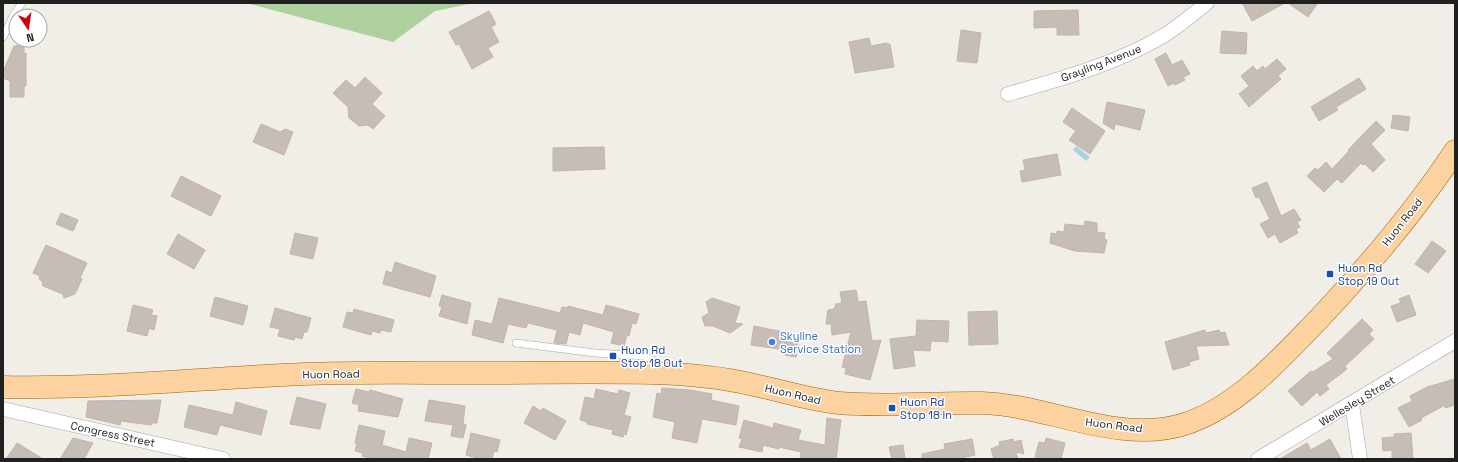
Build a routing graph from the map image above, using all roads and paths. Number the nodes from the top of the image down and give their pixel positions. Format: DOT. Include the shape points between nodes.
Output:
graph roads {
  1 [pos="22,3"];
  2 [pos="1207,3"];
  3 [pos="3,37"];
  4 [pos="1008,94"];
  5 [pos="1455,151"];
  6 [pos="1455,341"];
  7 [pos="516,343"];
  8 [pos="658,373"];
  9 [pos="3,387"];
  10 [pos="1352,404"];
  11 [pos="3,409"];
  12 [pos="224,459"];
  13 [pos="1258,459"];
  14 [pos="1360,459"];
  1 -- 3 [label="lane"];
  2 -- 4 [label="street, Grayling Avenue" via="1164,36 1132,53"];
  5 -- 8 [label="main road, Huon Road" via="1400,226 1355,280 1296,343 1238,396 1207,415 1176,426 1159,429 1125,428 1011,405 986,403 838,403 728,379"];
  6 -- 10 [label="street, Wellesley Street"];
  7 -- 8 [label="lane" via="644,356 653,360"];
  8 -- 9 [label="main road, Huon Road" via="311,374 85,386"];
  10 -- 13 [label="street, Wellesley Street"];
  10 -- 14 [label="street"];
  11 -- 12 [label="street, Congress Street"];
}
